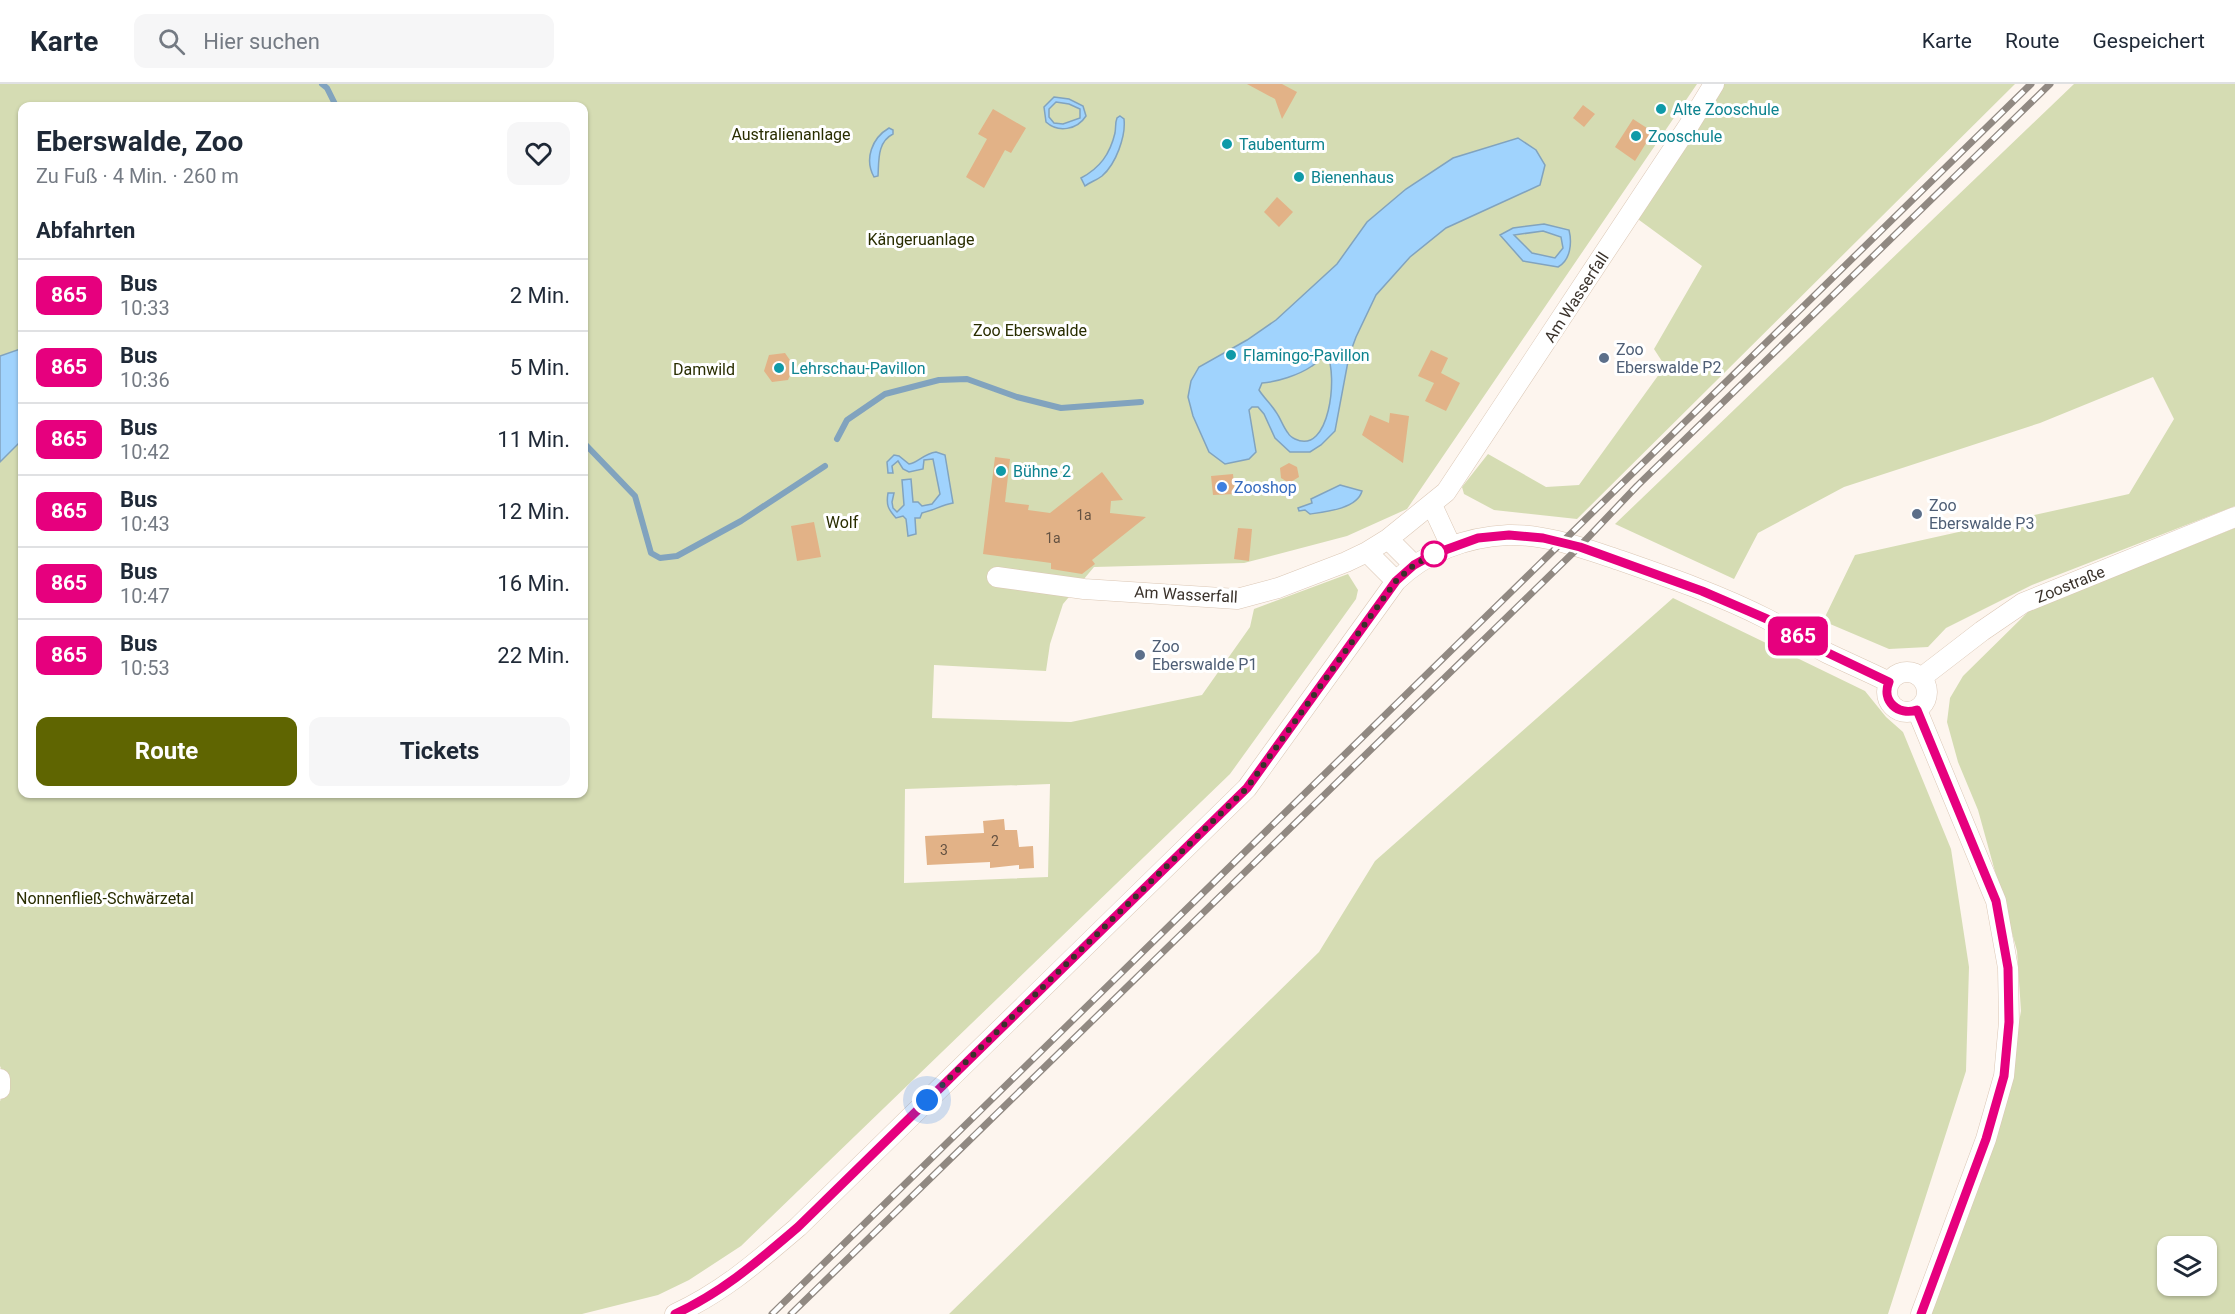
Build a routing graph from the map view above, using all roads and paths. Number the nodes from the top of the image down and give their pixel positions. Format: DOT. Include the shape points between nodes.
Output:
graph roads {
  1 [pos="1714,84"];
  2 [pos="1432,505"];
  3 [pos="2235,517"];
  4 [pos="1388,539"];
  5 [pos="1451,546"];
  6 [pos="1367,552"];
  7 [pos="1414,565"];
  8 [pos="996,578"];
  9 [pos="1396,581"];
  10 [pos="1921,678"];
  11 [pos="1889,682"];
  12 [pos="1917,710"];
  13 [pos="0,1079"];
  14 [pos="0,1089"];
  15 [pos="675,1314"];
  16 [pos="1921,1314"];
  1 -- 2 [label="street, Am Wasserfall" via="1478,446 1446,492"];
  2 -- 4 [label="street, Am Wasserfall"];
  2 -- 5 [label="street"];
  3 -- 10 [label="street, Zoostraße" via="2023,603"];
  4 -- 6 [label="street, Am Wasserfall"];
  4 -- 7 [label="street"];
  5 -- 7 [label="street"];
  5 -- 11 [label="street" via="1509,535 1580,547 1767,619"];
  6 -- 8 [label="street, Am Wasserfall" via="1278,588 1237,599 1084,589"];
  6 -- 9 [label="street"];
  7 -- 9 [label="street"];
  9 -- 15 [label="street" via="1247,788 798,1227 741,1275"];
  10 -- 11 [label="street" via="1908,672"];
  10 -- 12 [label="street" via="1927,695"];
  11 -- 12 [label="street" via="1890,704 1906,712"];
  12 -- 16 [label="street" via="1996,901 2008,968 2009,1022 2004,1076 1986,1139"];
  13 -- 14 [label="street"];
}
